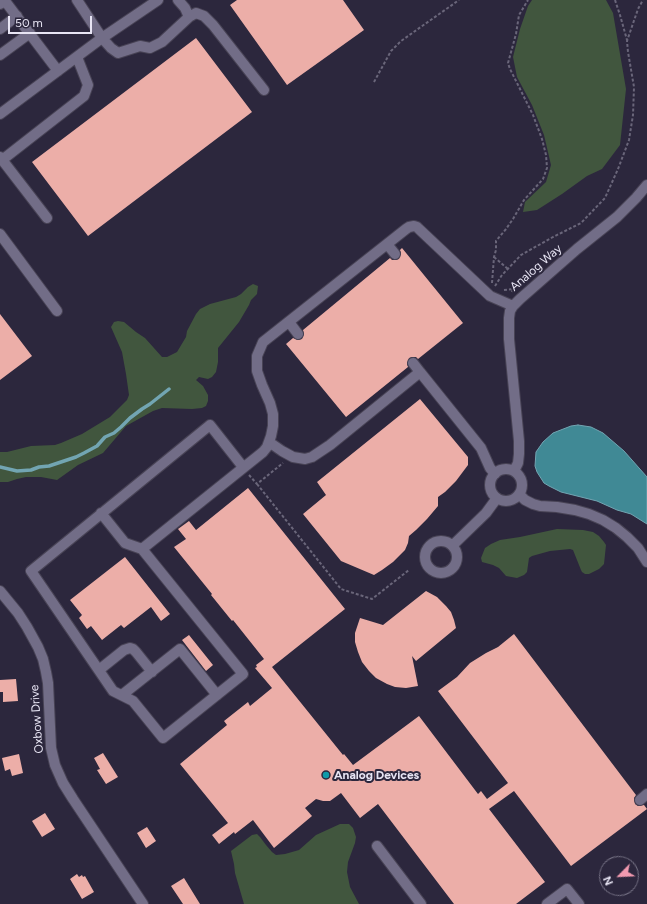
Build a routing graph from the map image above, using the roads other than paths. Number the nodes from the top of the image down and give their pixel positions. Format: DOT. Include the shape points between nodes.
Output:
graph roads {
  1 [pos="77,0"];
  2 [pos="158,0"];
  3 [pos="178,0"];
  4 [pos="0,4"];
  5 [pos="17,16"];
  6 [pos="189,17"];
  7 [pos="0,29"];
  8 [pos="30,33"];
  9 [pos="102,38"];
  10 [pos="0,55"];
  11 [pos="77,57"];
  12 [pos="58,71"];
  13 [pos="264,90"];
  14 [pos="0,114"];
  15 [pos="1,159"];
  16 [pos="647,185"];
  17 [pos="47,218"];
  18 [pos="0,234"];
  19 [pos="387,244"];
  20 [pos="395,254"];
  21 [pos="513,306"];
  22 [pos="57,311"];
  23 [pos="288,322"];
  24 [pos="298,334"];
  25 [pos="413,363"];
  26 [pos="420,372"];
  27 [pos="269,442"];
  28 [pos="243,467"];
  29 [pos="514,471"];
  30 [pos="495,474"];
  31 [pos="519,494"];
  32 [pos="497,498"];
  33 [pos="101,514"];
  34 [pos="453,545"];
  35 [pos="142,549"];
  36 [pos="647,562"];
  37 [pos="0,591"];
  38 [pos="99,670"];
  39 [pos="152,672"];
  40 [pos="217,694"];
  41 [pos="122,695"];
  42 [pos="377,846"];
  43 [pos="143,904"];
  44 [pos="421,904"];
  45 [pos="547,904"];
  46 [pos="579,904"];
  1 -- 9 [label="street"];
  2 -- 9 [label="street"];
  3 -- 6 [label="street"];
  4 -- 5 [label="street" via="5,1"];
  5 -- 7 [label="street"];
  5 -- 8 [label="street"];
  6 -- 9 [label="street" via="162,42 150,48 140,46 118,53"];
  6 -- 13 [label="street" via="196,13 204,16"];
  8 -- 10 [label="street"];
  8 -- 12 [label="street"];
  9 -- 11 [label="street"];
  11 -- 12 [label="street"];
  11 -- 15 [label="street" via="88,85 84,96"];
  12 -- 14 [label="street"];
  15 -- 17 [label="street"];
  16 -- 21 [label="street, Analog Way" via="617,217"];
  18 -- 22 [label="street"];
  19 -- 20 [label="street"];
  19 -- 21 [label="street" via="409,227 417,227 490,296"];
  19 -- 23 [label="street"];
  21 -- 29 [label="street, Analog Way" via="509,318 509,339 519,441 518,463"];
  23 -- 24 [label="street"];
  23 -- 27 [label="street" via="263,342 257,356 257,371 273,414"];
  25 -- 26 [label="street"];
  26 -- 27 [label="street" via="312,457 305,459 288,455"];
  26 -- 30 [label="street" via="481,448"];
  27 -- 28 [label="street" via="263,452"];
  28 -- 33 [label="street" via="210,426"];
  28 -- 35 [label="street"];
  29 -- 30 [label="street" via="505,470"];
  29 -- 31 [label="street" via="521,482"];
  30 -- 32 [label="street" via="491,485 492,493"];
  31 -- 32 [label="street" via="507,501"];
  31 -- 36 [label="street" via="533,504 575,510 603,520 628,537"];
  32 -- 34 [label="street" via="486,513"];
  33 -- 35 [label="street" via="125,543"];
  33 -- 38 [label="street" via="31,570"];
  35 -- 40 [label="street" via="243,674"];
  37 -- 43 [label="street, Oxbow Drive" via="21,617 43,659 48,683 51,748 63,783"];
  38 -- 39 [label="street" via="130,648 135,650"];
  38 -- 41 [label="street" via="113,691"];
  39 -- 40 [label="street" via="180,649"];
  39 -- 41 [label="street"];
  40 -- 41 [label="street" via="164,738 133,701"];
  42 -- 44 [label="street"];
  45 -- 46 [label="street" via="567,889"];
}
